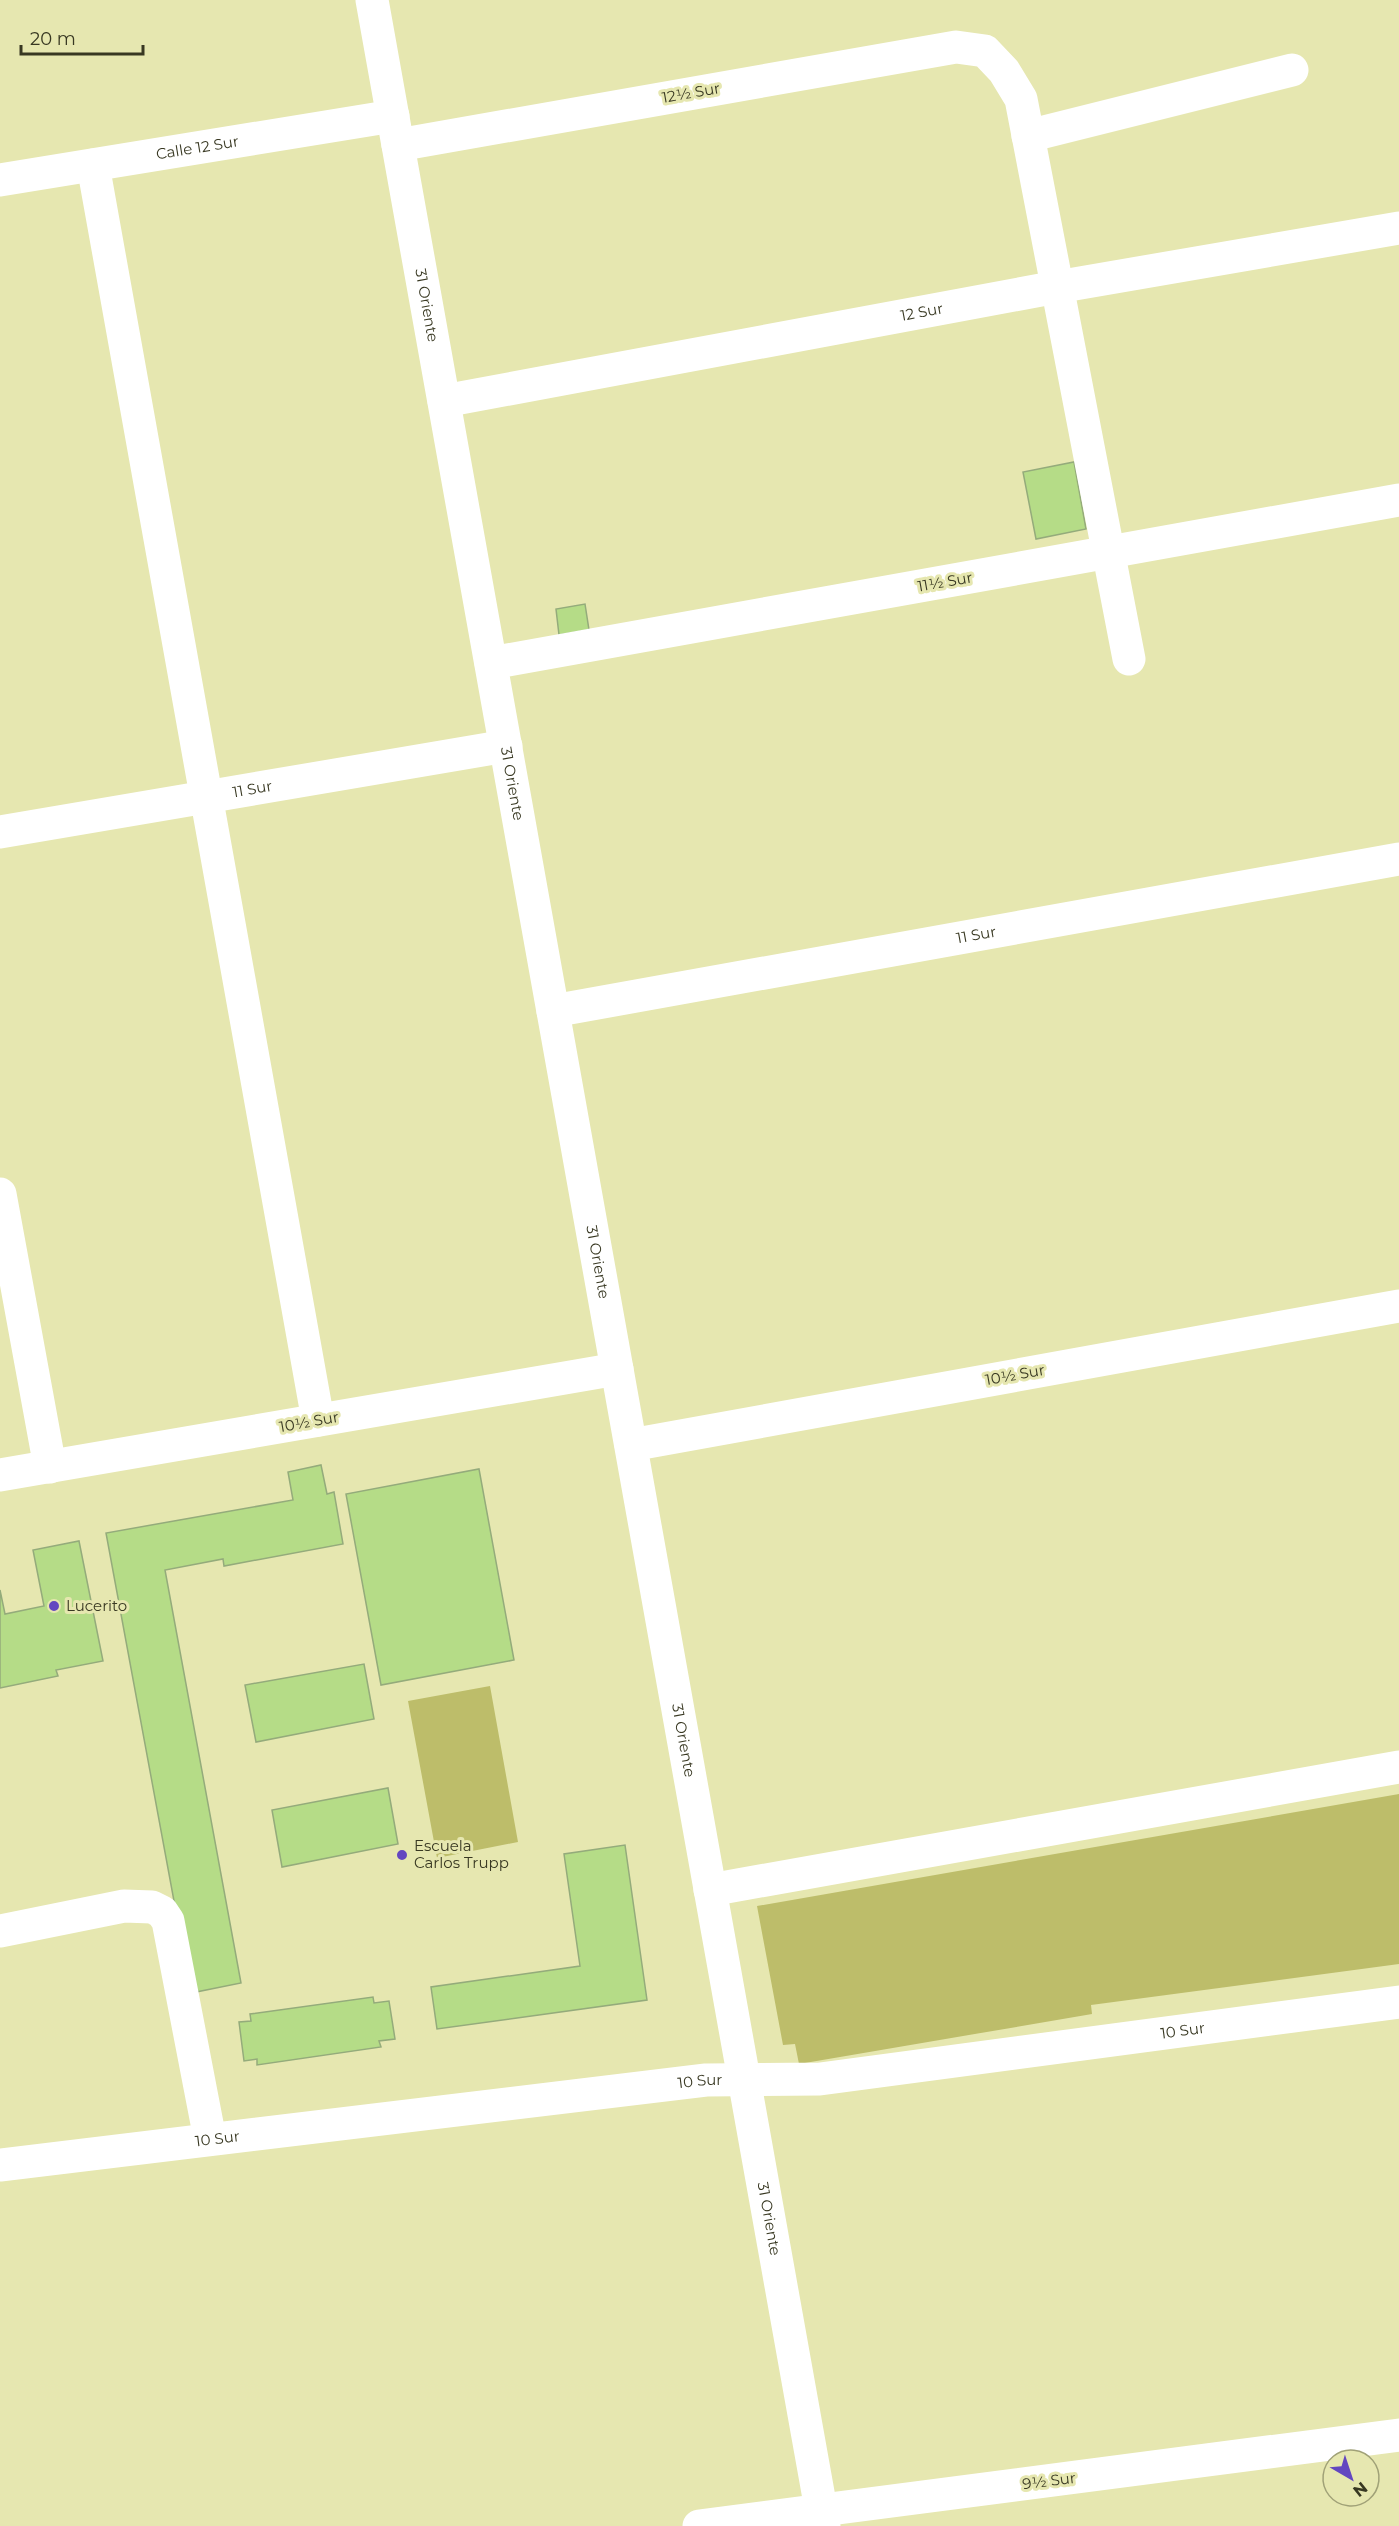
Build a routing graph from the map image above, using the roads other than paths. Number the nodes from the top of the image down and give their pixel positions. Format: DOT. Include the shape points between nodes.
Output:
graph roads {
  1 [pos="372,0"];
  2 [pos="1292,70"];
  3 [pos="396,130"];
  4 [pos="1028,136"];
  5 [pos="93,165"];
  6 [pos="0,180"];
  7 [pos="1399,228"];
  8 [pos="1057,287"];
  9 [pos="444,401"];
  10 [pos="1399,500"];
  11 [pos="1108,552"];
  12 [pos="1129,659"];
  13 [pos="491,663"];
  14 [pos="506,746"];
  15 [pos="206,797"];
  16 [pos="0,832"];
  17 [pos="1399,859"];
  18 [pos="553,1011"];
  19 [pos="0,1194"];
  20 [pos="1399,1306"];
  21 [pos="617,1369"];
  22 [pos="318,1420"];
  23 [pos="631,1445"];
  24 [pos="50,1467"];
  25 [pos="0,1475"];
  26 [pos="1399,1767"];
  27 [pos="710,1890"];
  28 [pos="0,1931"];
  29 [pos="1399,2002"];
  30 [pos="744,2079"];
  31 [pos="210,2139"];
  32 [pos="0,2164"];
  33 [pos="1399,2435"];
  34 [pos="823,2518"];
  35 [pos="699,2526"];
  1 -- 3 [label="street, 31 Oriente"];
  2 -- 4 [label="street"];
  3 -- 4 [label="street, 12½ Sur" via="956,47 985,51 1004,71 1021,99"];
  3 -- 5 [label="street, Calle 12 Sur"];
  3 -- 9 [label="street, 31 Oriente"];
  4 -- 8 [label="street"];
  5 -- 6 [label="street, Calle 12 Sur"];
  5 -- 15 [label="street"];
  7 -- 8 [label="street, 12 Sur"];
  8 -- 9 [label="street, 12 Sur"];
  8 -- 11 [label="street"];
  9 -- 13 [label="street, 31 Oriente"];
  10 -- 11 [label="street, 11½ Sur"];
  11 -- 12 [label="street"];
  11 -- 13 [label="street, 11½ Sur"];
  13 -- 14 [label="street, 31 Oriente"];
  14 -- 15 [label="street, 11 Sur"];
  14 -- 18 [label="street, 31 Oriente"];
  15 -- 16 [label="street, 11 Sur"];
  15 -- 22 [label="street"];
  17 -- 18 [label="street, 11 Sur"];
  18 -- 21 [label="street, 31 Oriente"];
  19 -- 24 [label="street"];
  20 -- 23 [label="street, 10½ Sur"];
  21 -- 22 [label="street, 10½ Sur"];
  21 -- 23 [label="street, 31 Oriente"];
  22 -- 24 [label="street, 10½ Sur"];
  23 -- 27 [label="street, 31 Oriente"];
  24 -- 25 [label="street, 10½ Sur"];
  26 -- 27 [label="street"];
  27 -- 30 [label="street, 31 Oriente"];
  28 -- 31 [label="street" via="124,1906 152,1907 162,1912 168,1921"];
  29 -- 30 [label="street, 10 Sur" via="820,2079"];
  30 -- 31 [label="street, 10 Sur" via="706,2080"];
  30 -- 34 [label="street, 31 Oriente"];
  31 -- 32 [label="street, 10 Sur"];
  33 -- 34 [label="street, 9½ Sur"];
  34 -- 35 [label="street, 9½ Sur"];
}
